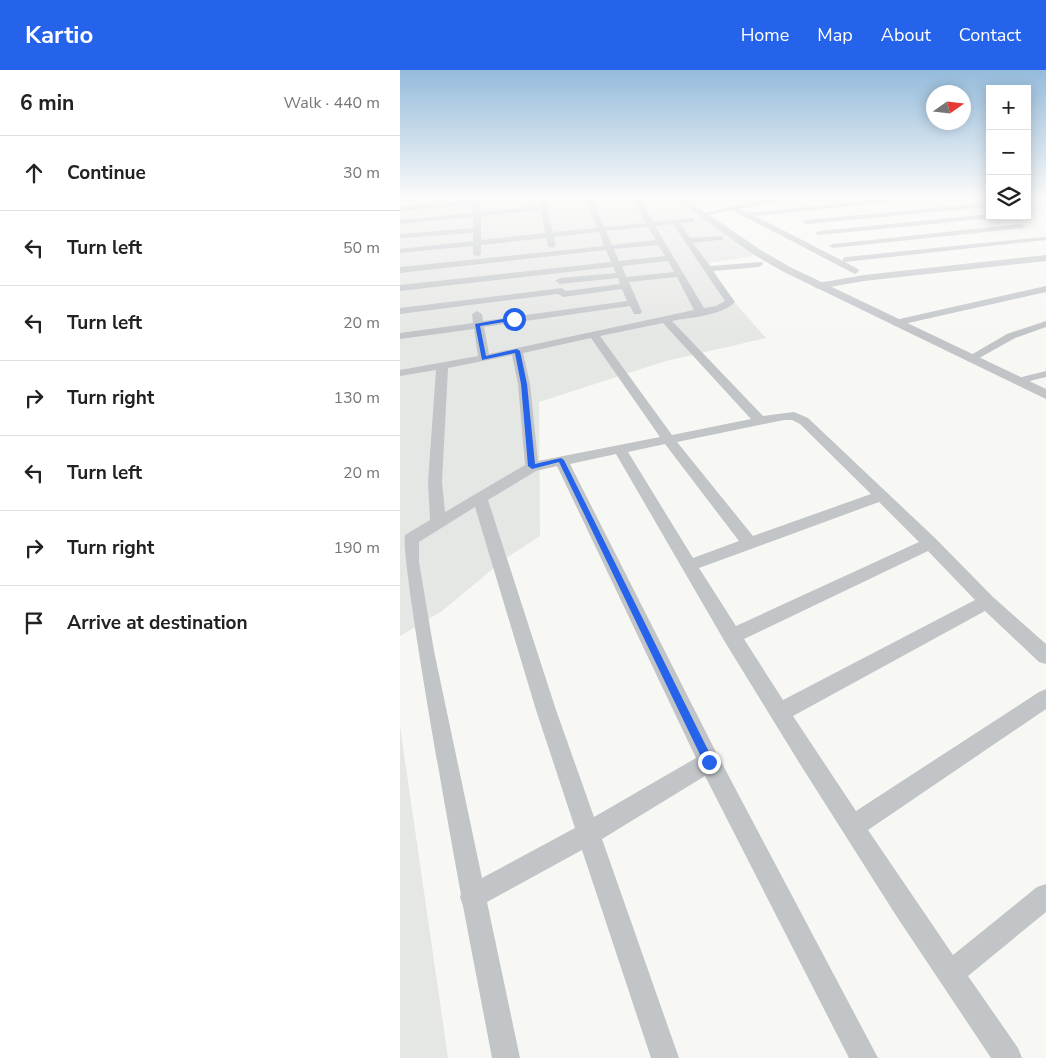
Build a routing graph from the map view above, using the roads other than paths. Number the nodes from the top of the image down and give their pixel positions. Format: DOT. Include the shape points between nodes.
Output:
graph roads {
  1 [pos="493,242"];
  2 [pos="551,242"];
  3 [pos="608,242"];
  4 [pos="661,242"];
  5 [pos="689,242"];
  6 [pos="740,242"];
  7 [pos="798,242"];
  8 [pos="828,242"];
  9 [pos="870,242"];
  10 [pos="1024,242"];
  11 [pos="478,244"];
  12 [pos="833,246"];
  13 [pos="400,251"];
  14 [pos="554,254"];
  15 [pos="613,256"];
  16 [pos="670,258"];
  17 [pos="1046,258"];
  18 [pos="846,260"];
  19 [pos="477,262"];
  20 [pos="759,264"];
  21 [pos="556,266"];
  22 [pos="707,269"];
  23 [pos="400,270"];
  24 [pos="680,274"];
  25 [pos="861,275"];
  26 [pos="623,280"];
  27 [pos="818,286"];
  28 [pos="400,288"];
  29 [pos="562,289"];
  30 [pos="1046,290"];
  31 [pos="476,291"];
  32 [pos="632,303"];
  33 [pos="400,311"];
  34 [pos="698,312"];
  35 [pos="665,319"];
  36 [pos="895,322"];
  37 [pos="643,323"];
  38 [pos="477,324"];
  39 [pos="1046,324"];
  40 [pos="571,325"];
  41 [pos="592,334"];
  42 [pos="400,336"];
  43 [pos="517,351"];
  44 [pos="484,358"];
  45 [pos="970,359"];
  46 [pos="442,367"];
  47 [pos="400,373"];
  48 [pos="1046,374"];
  49 [pos="1018,381"];
  50 [pos="1046,395"];
  51 [pos="760,421"];
  52 [pos="668,439"];
  53 [pos="619,448"];
  54 [pos="561,460"];
  55 [pos="532,466"];
  56 [pos="880,496"];
  57 [pos="480,499"];
  58 [pos="438,524"];
  59 [pos="406,541"];
  60 [pos="930,543"];
  61 [pos="750,544"];
  62 [pos="688,566"];
  63 [pos="987,602"];
  64 [pos="731,638"];
  65 [pos="1046,656"];
  66 [pos="1046,698"];
  67 [pos="780,712"];
  68 [pos="709,762"];
  69 [pos="853,826"];
  70 [pos="589,833"];
  71 [pos="1046,896"];
  72 [pos="472,897"];
  73 [pos="950,974"];
  74 [pos="506,1058"];
  75 [pos="665,1058"];
  76 [pos="864,1058"];
  77 [pos="1008,1058"];
  1 -- 11 [label="street"];
  2 -- 14 [label="street"];
  3 -- 15 [label="street"];
  4 -- 15 [label="street"];
  4 -- 16 [label="street"];
  5 -- 22 [label="street"];
  6 -- 27 [label="street"];
  7 -- 25 [label="street"];
  8 -- 12 [label="street"];
  9 -- 12 [label="street"];
  10 -- 18 [label="street"];
  11 -- 13 [label="street"];
  11 -- 19 [label="street"];
  12 -- 18 [label="street"];
  14 -- 15 [label="street"];
  14 -- 19 [label="street"];
  14 -- 21 [label="street"];
  15 -- 16 [label="street"];
  15 -- 21 [label="street"];
  15 -- 26 [label="street"];
  16 -- 24 [label="street"];
  17 -- 25 [label="street"];
  18 -- 25 [label="street"];
  19 -- 23 [label="street"];
  19 -- 31 [label="street"];
  20 -- 22 [label="street"];
  21 -- 29 [label="street"];
  21 -- 31 [label="street"];
  22 -- 34 [label="street" via="730,302 719,309"];
  24 -- 26 [label="street"];
  24 -- 34 [label="street" via="700,309"];
  25 -- 27 [label="street"];
  26 -- 29 [label="street"];
  26 -- 32 [label="street"];
  27 -- 36 [label="street"];
  28 -- 31 [label="street"];
  29 -- 31 [label="street"];
  29 -- 40 [label="street"];
  30 -- 36 [label="street"];
  31 -- 33 [label="street"];
  31 -- 38 [label="street"];
  32 -- 37 [label="street"];
  32 -- 40 [label="street"];
  34 -- 35 [label="street"];
  35 -- 37 [label="street"];
  35 -- 51 [label="street"];
  36 -- 45 [label="street"];
  37 -- 41 [label="street"];
  38 -- 40 [label="street"];
  38 -- 42 [label="street"];
  38 -- 44 [label="street"];
  39 -- 45 [label="street" via="1011,336"];
  40 -- 41 [label="street"];
  40 -- 43 [label="street"];
  41 -- 52 [label="street"];
  43 -- 44 [label="street"];
  43 -- 55 [label="street" via="524,384"];
  44 -- 46 [label="street"];
  45 -- 49 [label="street"];
  46 -- 47 [label="street"];
  46 -- 58 [label="street" via="435,482"];
  48 -- 49 [label="street"];
  49 -- 50 [label="street"];
  51 -- 52 [label="street"];
  51 -- 56 [label="street" via="794,416 804,421"];
  52 -- 53 [label="street"];
  52 -- 61 [label="street"];
  53 -- 54 [label="street"];
  53 -- 62 [label="street"];
  54 -- 55 [label="street"];
  54 -- 68 [label="street"];
  55 -- 57 [label="street"];
  56 -- 60 [label="street"];
  56 -- 61 [label="street"];
  57 -- 58 [label="street"];
  57 -- 70 [label="street" via="546,710"];
  58 -- 59 [label="street"];
  59 -- 72 [label="street"];
  60 -- 63 [label="street"];
  60 -- 64 [label="street"];
  61 -- 62 [label="street"];
  62 -- 64 [label="street"];
  63 -- 65 [label="street"];
  63 -- 67 [label="street"];
  64 -- 67 [label="street"];
  66 -- 69 [label="street"];
  67 -- 69 [label="street"];
  68 -- 70 [label="street"];
  68 -- 76 [label="street"];
  69 -- 73 [label="street"];
  70 -- 72 [label="street"];
  70 -- 75 [label="street"];
  71 -- 73 [label="street"];
  72 -- 74 [label="street"];
  73 -- 77 [label="street"];
}
